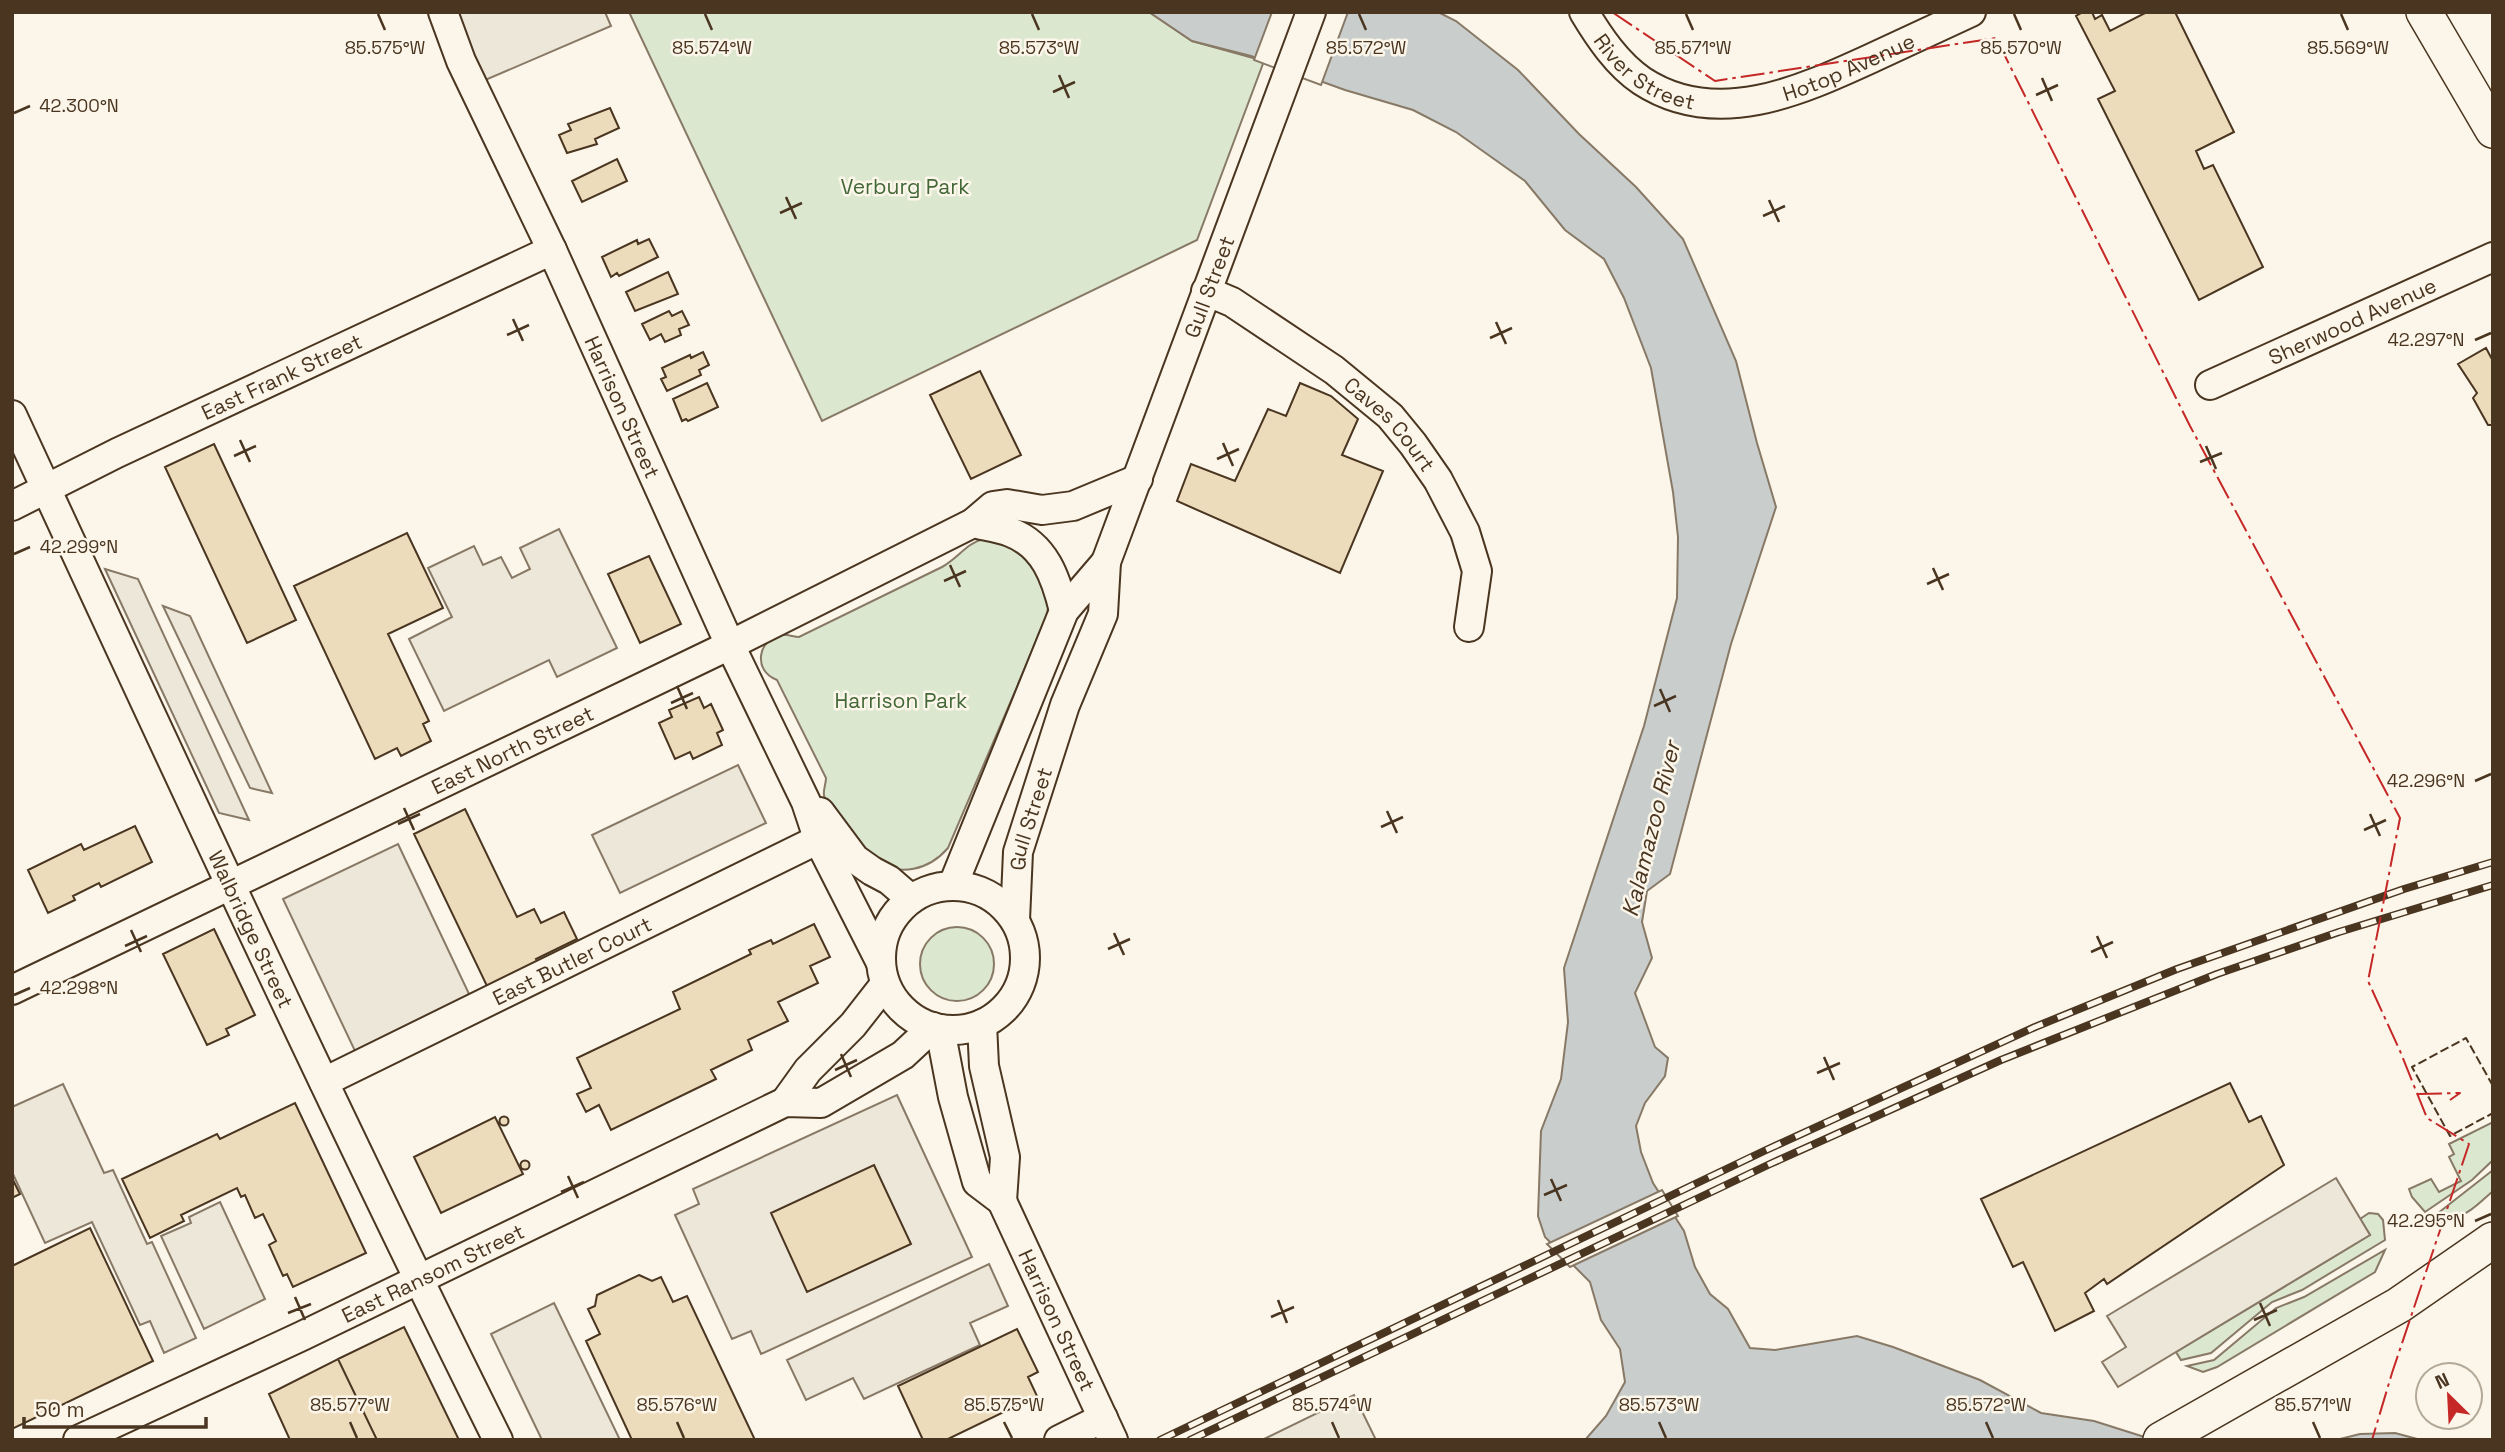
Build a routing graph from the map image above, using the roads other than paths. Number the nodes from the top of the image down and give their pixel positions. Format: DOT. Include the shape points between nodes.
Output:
graph roads {
  1 [pos="443,12"];
  2 [pos="1311,12"];
  3 [pos="1584,12"];
  4 [pos="1971,12"];
  5 [pos="2424,12"];
  6 [pos="1722,105"];
  7 [pos="2493,130"];
  8 [pos="552,250"];
  9 [pos="2493,257"];
  10 [pos="1206,292"];
  11 [pos="2210,386"];
  12 [pos="12,415"];
  13 [pos="1138,479"];
  14 [pos="47,489"];
  15 [pos="12,506"];
  16 [pos="972,523"];
  17 [pos="1106,562"];
  18 [pos="1064,611"];
  19 [pos="1469,627"];
  20 [pos="730,645"];
  21 [pos="806,802"];
  22 [pos="819,839"];
  23 [pos="953,885"];
  24 [pos="230,886"];
  25 [pos="911,899"];
  26 [pos="1016,920"];
  27 [pos="882,972"];
  28 [pos="12,990"];
  29 [pos="982,1024"];
  30 [pos="937,1028"];
  31 [pos="324,1082"];
  32 [pos="785,1102"];
  33 [pos="1002,1202"];
  34 [pos="2493,1240"];
  35 [pos="417,1279"];
  36 [pos="1108,1429"];
  37 [pos="2166,1437"];
  38 [pos="78,1440"];
  39 [pos="498,1440"];
  40 [pos="1059,1440"];
  1 -- 8 [label="street, Harrison Street" via="460,61"];
  2 -- 10 [label="street, Gull Street"];
  3 -- 6 [label="street, River Street" via="1617,59 1639,79 1676,98"];
  4 -- 6 [label="street, Hotop Avenue" via="1808,86"];
  5 -- 7 [label="main road"];
  8 -- 14 [label="street, East Frank Street"];
  8 -- 20 [label="street, Harrison Street"];
  9 -- 11 [label="street, Sherwood Avenue"];
  10 -- 13 [label="street, Gull Street"];
  10 -- 19 [label="street, Caves Court" via="1232,302 1334,370 1390,416 1413,444 1465,532 1477,571"];
  12 -- 14 [label="street, Walbridge Street"];
  13 -- 16 [label="street, East North Street" via="1073,506 1042,510 993,506"];
  13 -- 17 [label="street, Gull Street"];
  14 -- 15 [label="street, East Frank Street"];
  14 -- 24 [label="street, Walbridge Street"];
  16 -- 18 [label="street" via="1012,532 1030,544 1056,579"];
  16 -- 20 [label="street, East North Street"];
  17 -- 18 [label="street, Gull Street"];
  17 -- 26 [label="street, Gull Street" via="1103,614 1065,705 1018,852"];
  18 -- 23 [label="street, Gull Street"];
  20 -- 21 [label="street, Harrison Street"];
  20 -- 24 [label="street, East North Street"];
  21 -- 22 [label="street, Harrison Street"];
  21 -- 25 [label="street, Harrison Street" via="822,814 855,859"];
  22 -- 27 [label="street, Harrison Street"];
  22 -- 31 [label="street, East Butler Court"];
  23 -- 25 [label="street" via="930,888"];
  23 -- 26 [label="street" via="978,889 999,901"];
  24 -- 28 [label="street, East North Street"];
  24 -- 31 [label="street, Walbridge Street"];
  25 -- 27 [label="street" via="893,916 883,937"];
  26 -- 29 [label="street" via="1025,943 1026,967 1018,991 1003,1011"];
  27 -- 30 [label="street" via="896,1004"];
  27 -- 32 [label="street, East Ransom Street" via="853,1025 808,1070"];
  29 -- 30 [label="street" via="959,1030"];
  29 -- 33 [label="street, Harrison Street" via="984,1066 1005,1157"];
  30 -- 32 [label="street, East Ransom Street" via="903,1055 821,1103"];
  30 -- 33 [label="street, Harrison Street" via="977,1182"];
  31 -- 35 [label="street, Walbridge Street"];
  32 -- 35 [label="street, East Ransom Street"];
  33 -- 36 [label="street, Harrison Street"];
  34 -- 37 [label="main road" via="2399,1306"];
  35 -- 38 [label="street, East Ransom Street"];
  35 -- 39 [label="street, Walbridge Street"];
  36 -- 40 [label="street"];
}
